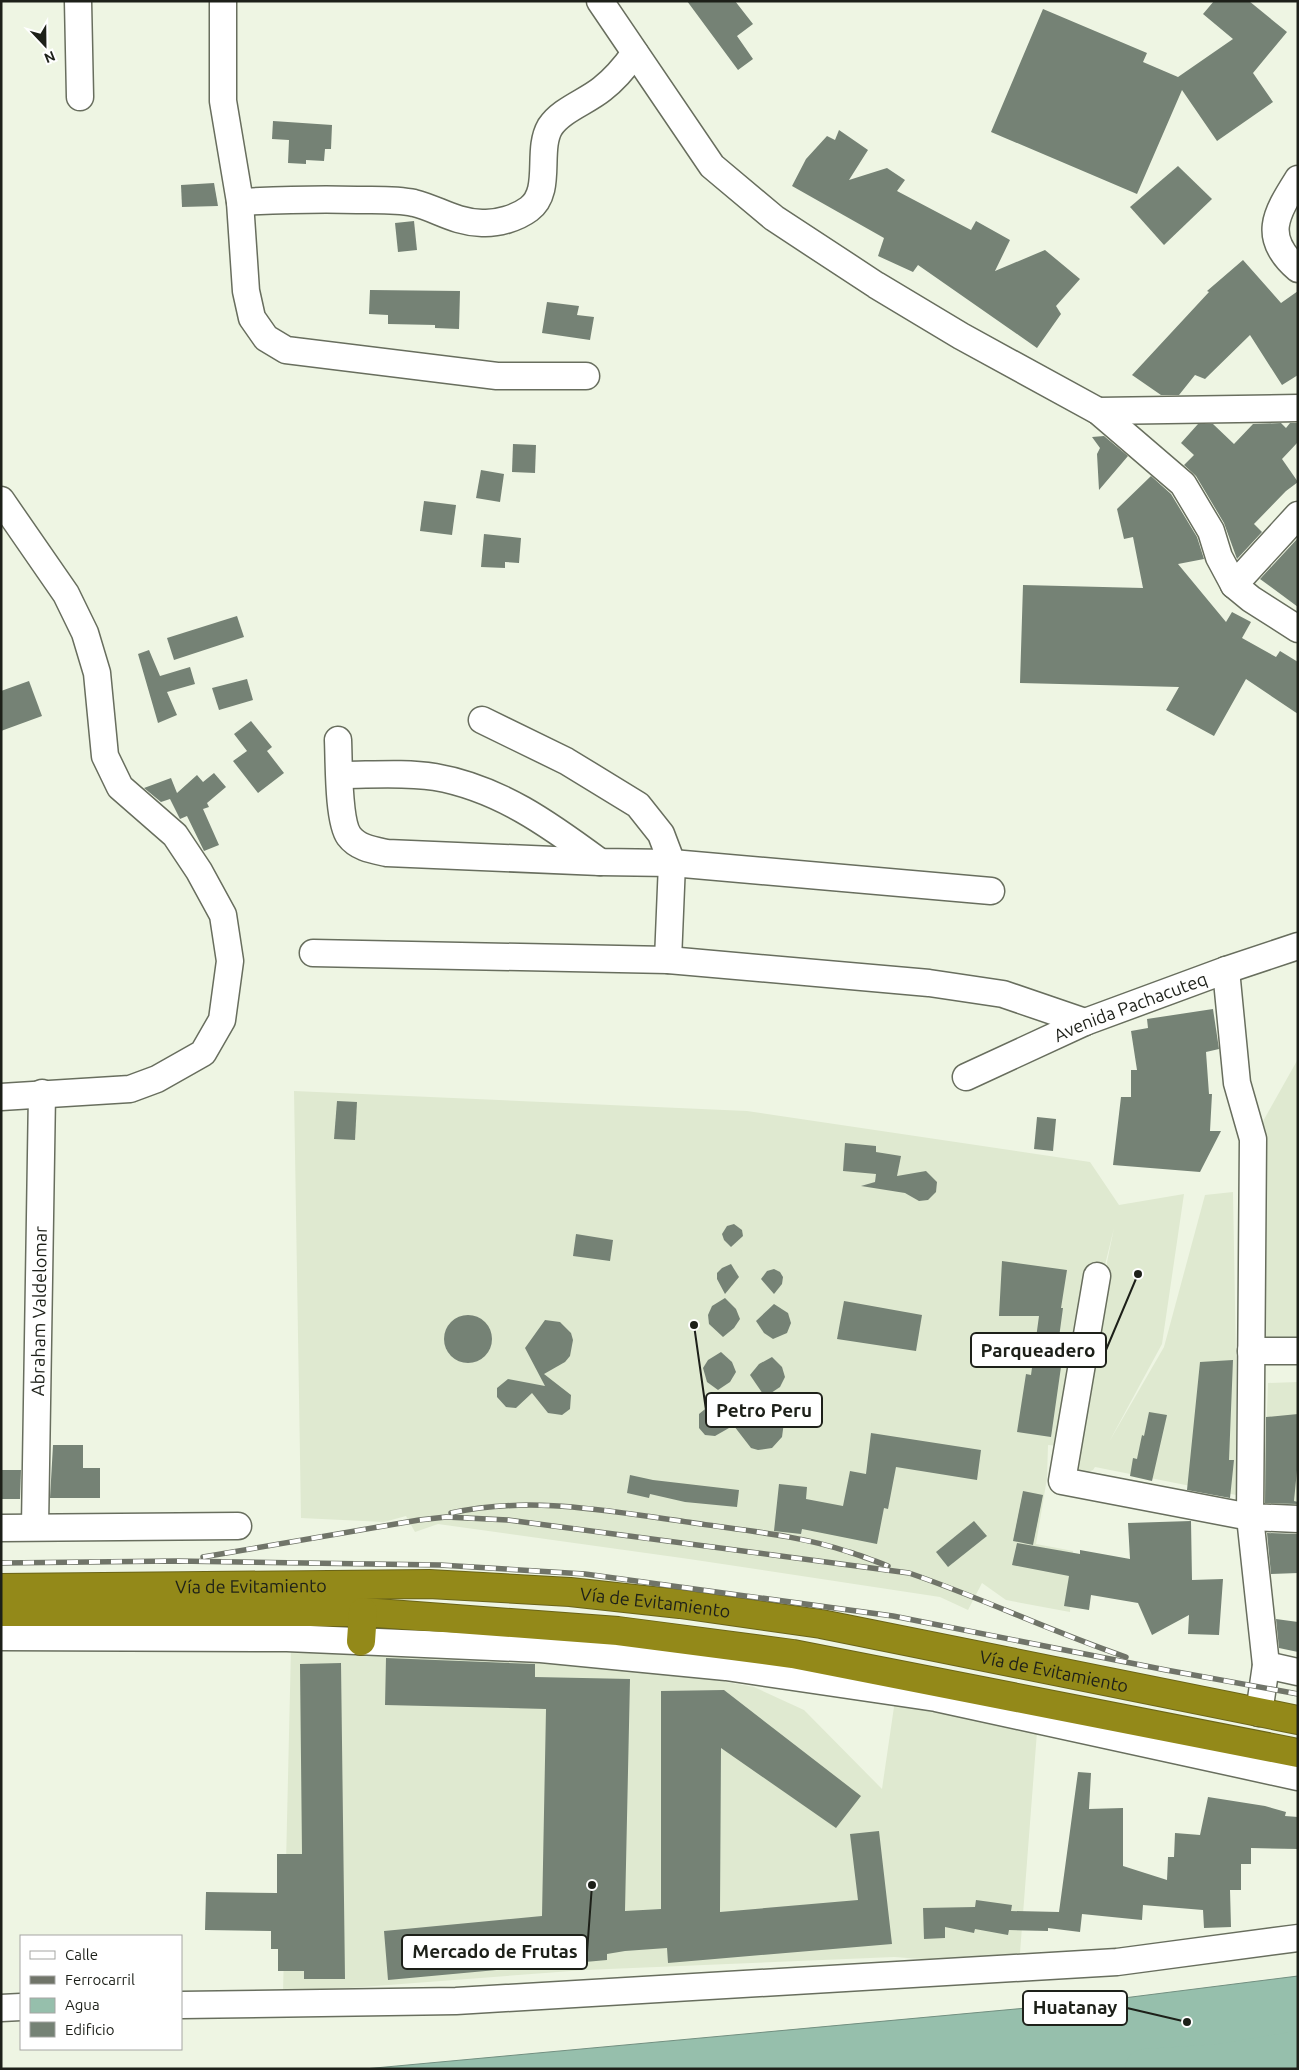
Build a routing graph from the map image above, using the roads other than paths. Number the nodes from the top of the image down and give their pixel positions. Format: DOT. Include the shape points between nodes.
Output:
graph roads {
  1 [pos="78,1"];
  2 [pos="223,1"];
  3 [pos="600,1"];
  4 [pos="635,53"];
  5 [pos="80,97"];
  6 [pos="1298,179"];
  7 [pos="240,202"];
  8 [pos="1298,269"];
  9 [pos="586,376"];
  10 [pos="1298,408"];
  11 [pos="1098,411"];
  12 [pos="1,500"];
  13 [pos="1298,515"];
  14 [pos="1234,585"];
  15 [pos="1298,629"];
  16 [pos="482,720"];
  17 [pos="338,740"];
  18 [pos="340,775"];
  19 [pos="600,862"];
  20 [pos="672,863"];
  21 [pos="991,891"];
  22 [pos="1298,946"];
  23 [pos="313,953"];
  24 [pos="668,960"];
  25 [pos="1226,970"];
  26 [pos="1085,1022"];
  27 [pos="966,1077"];
  28 [pos="42,1093"];
  29 [pos="1,1097"];
  30 [pos="1098,1276"];
  31 [pos="1251,1350"];
  32 [pos="1298,1351"];
  33 [pos="1250,1517"];
  34 [pos="1298,1520"];
  35 [pos="238,1526"];
  36 [pos="35,1527"];
  37 [pos="1,1528"];
  38 [pos="1,1588"];
  39 [pos="1,1612"];
  40 [pos="363,1612"];
  41 [pos="1,1638"];
  42 [pos="361,1641"];
  43 [pos="1266,1666"];
  44 [pos="1298,1672"];
  45 [pos="938,1691"];
  46 [pos="1259,1713"];
  47 [pos="1298,1720"];
  48 [pos="1298,1753"];
  49 [pos="1298,1777"];
  50 [pos="1298,1938"];
  51 [pos="182,2005"];
  52 [pos="1,2008"];
  53 [pos="20,2008"];
  1 -- 5 [label="street"];
  2 -- 7 [label="street" via="223,101"];
  3 -- 4 [label="street"];
  4 -- 7 [label="street" via="623,70 601,90 551,127 543,145 540,193 530,209 508,220 484,223 451,218 414,203 380,200"];
  4 -- 11 [label="street" via="712,166 774,218 961,336"];
  6 -- 8 [label="street" via="1274,225 1284,258"];
  7 -- 9 [label="street" via="246,291 252,318 266,338 286,350 497,376"];
  10 -- 11 [label="street"];
  11 -- 14 [label="street" via="1183,484 1211,531 1219,557"];
  12 -- 28 [label="street" via="66,594 85,633 97,673 105,756 120,787 175,835 199,871 223,915 230,961 222,1020 203,1053 157,1079 130,1089"];
  13 -- 14 [label="street"];
  14 -- 15 [label="street"];
  16 -- 20 [label="street" via="566,761 638,805 661,834"];
  17 -- 18 [label="street"];
  18 -- 19 [label="street" via="435,777 481,790 518,806"];
  18 -- 19 [label="street" via="342,817 349,836 365,849 386,853"];
  19 -- 20 [label="street"];
  20 -- 21 [label="street"];
  20 -- 24 [label="street"];
  22 -- 25 [label="street, Avenida Pachacuteq"];
  23 -- 24 [label="street"];
  24 -- 26 [label="street" via="929,983 1003,994"];
  25 -- 26 [label="street, Avenida Pachacuteq"];
  25 -- 31 [label="street" via="1237,1083 1253,1139"];
  26 -- 27 [label="street, Avenida Pachacuteq"];
  28 -- 29 [label="street"];
  28 -- 36 [label="street, Abraham Valdelomar"];
  30 -- 33 [label="street" via="1062,1481"];
  31 -- 32 [label="street"];
  31 -- 33 [label="street"];
  33 -- 34 [label="street"];
  33 -- 43 [label="street"];
  35 -- 36 [label="street"];
  36 -- 37 [label="street"];
  38 -- 46 [label="highway, Vía de Evitamiento" via="429,1584 579,1593 821,1624"];
  39 -- 40 [label="highway, Vía de Evitamiento"];
  40 -- 42 [label="highway"];
  40 -- 45 [label="highway, Vía de Evitamiento" via="618,1631 794,1654"];
  41 -- 42 [label="street"];
  42 -- 45 [label="street" via="541,1649"];
  43 -- 44 [label="street"];
  43 -- 46 [label="street"];
  45 -- 48 [label="highway, Vía de Evitamiento"];
  45 -- 49 [label="street"];
  46 -- 47 [label="highway, Vía de Evitamiento"];
  50 -- 51 [label="street" via="1108,1962 456,2000"];
  52 -- 53 [label="street"];
}
